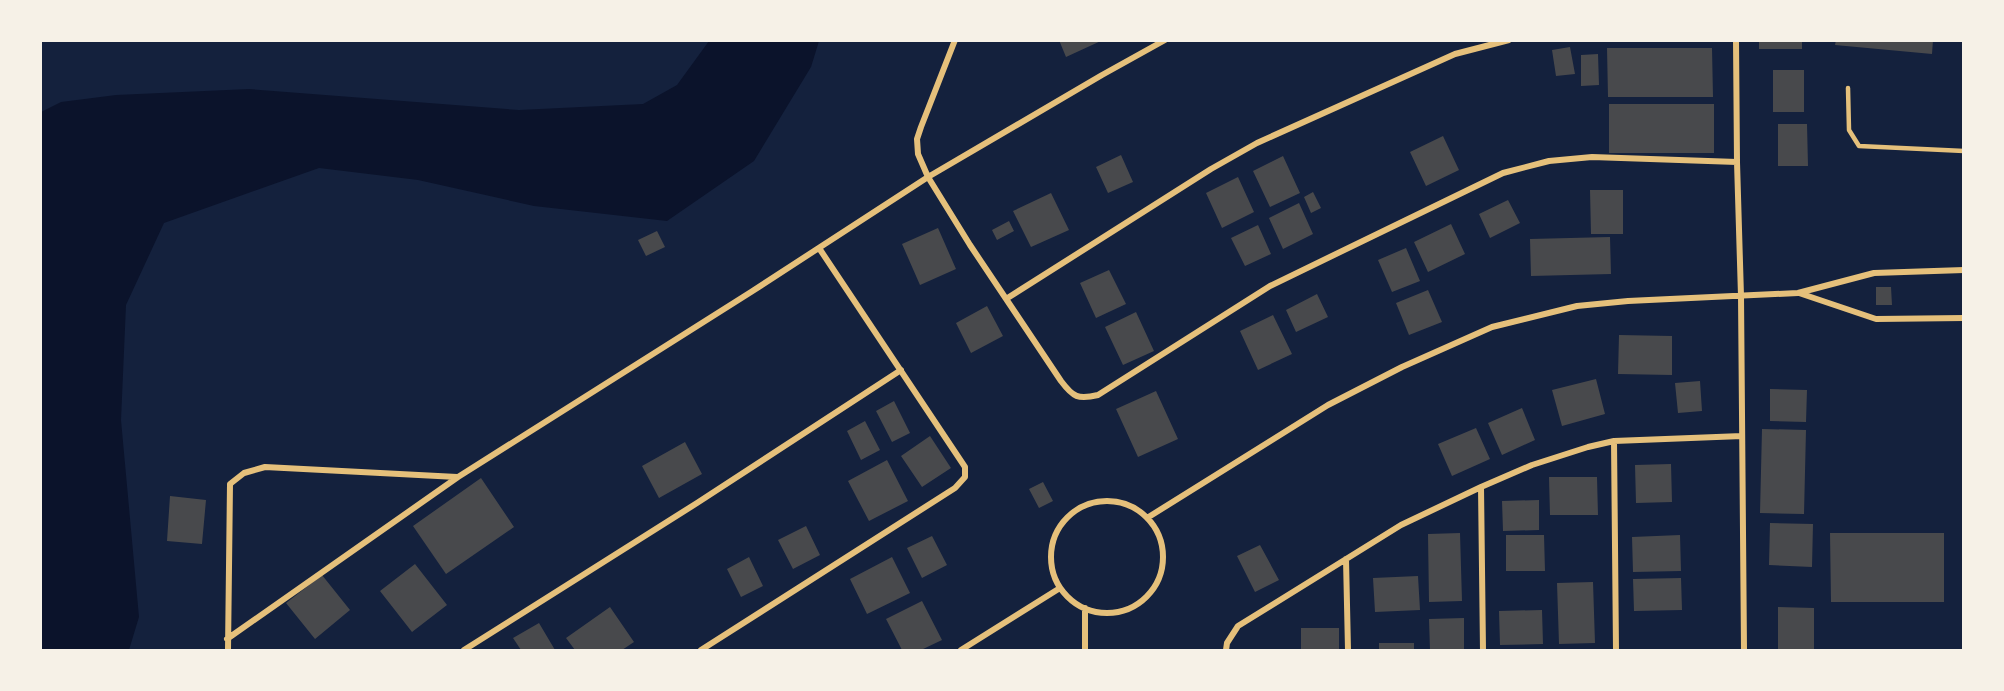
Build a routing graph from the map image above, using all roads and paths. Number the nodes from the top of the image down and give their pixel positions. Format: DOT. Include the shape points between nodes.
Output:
graph roads {
  1 [pos="955,40"];
  2 [pos="1165,40"];
  3 [pos="1509,40"];
  4 [pos="1736,40"];
  5 [pos="1848,88"];
  6 [pos="1964,151"];
  7 [pos="1737,162"];
  8 [pos="928,177"];
  9 [pos="819,248"];
  10 [pos="1964,270"];
  11 [pos="1798,293"];
  12 [pos="1741,296"];
  13 [pos="1006,299"];
  14 [pos="1964,318"];
  15 [pos="901,370"];
  16 [pos="1742,436"];
  17 [pos="1614,441"];
  18 [pos="458,477"];
  19 [pos="1480,487"];
  20 [pos="1147,518"];
  21 [pos="1346,559"];
  22 [pos="1060,588"];
  23 [pos="1085,608"];
  24 [pos="227,639"];
  25 [pos="228,651"];
  26 [pos="464,651"];
  27 [pos="701,651"];
  28 [pos="962,651"];
  29 [pos="1085,651"];
  30 [pos="1226,651"];
  31 [pos="1348,651"];
  32 [pos="1483,651"];
  33 [pos="1616,651"];
  34 [pos="1744,651"];
  1 -- 8 [label="street" via="917,139 918,154"];
  2 -- 8 [label="street"];
  3 -- 13 [label="street" via="1455,54 1257,143"];
  4 -- 7 [label="street"];
  5 -- 6 [label="lane" via="1849,130 1859,146"];
  7 -- 12 [label="street"];
  7 -- 13 [label="street" via="1592,157 1549,160 1503,173 1270,286 1098,395 1085,398 1072,395"];
  8 -- 9 [label="street"];
  8 -- 13 [label="street"];
  9 -- 15 [label="street"];
  9 -- 18 [label="street"];
  10 -- 11 [label="street" via="1874,273"];
  11 -- 12 [label="street"];
  11 -- 14 [label="street" via="1876,319"];
  12 -- 16 [label="street"];
  12 -- 20 [label="street" via="1577,306 1492,327 1328,405"];
  15 -- 26 [label="street"];
  15 -- 27 [label="street" via="965,467 965,477 955,488"];
  16 -- 17 [label="street"];
  16 -- 34 [label="street"];
  17 -- 19 [label="street" via="1532,465"];
  17 -- 33 [label="street"];
  18 -- 24 [label="street"];
  18 -- 24 [label="street" via="265,467 244,473 230,484"];
  19 -- 21 [label="street" via="1401,525"];
  19 -- 32 [label="street"];
  20 -- 22 [label="street" via="1132,506 1096,501 1064,519 1051,553"];
  20 -- 23 [label="street" via="1158,534 1163,552 1161,571 1153,589 1139,603 1122,611 1103,613"];
  21 -- 30 [label="street" via="1238,626"];
  21 -- 31 [label="street"];
  22 -- 23 [label="street"];
  22 -- 28 [label="street"];
  23 -- 29 [label="street"];
  24 -- 25 [label="street"];
}
